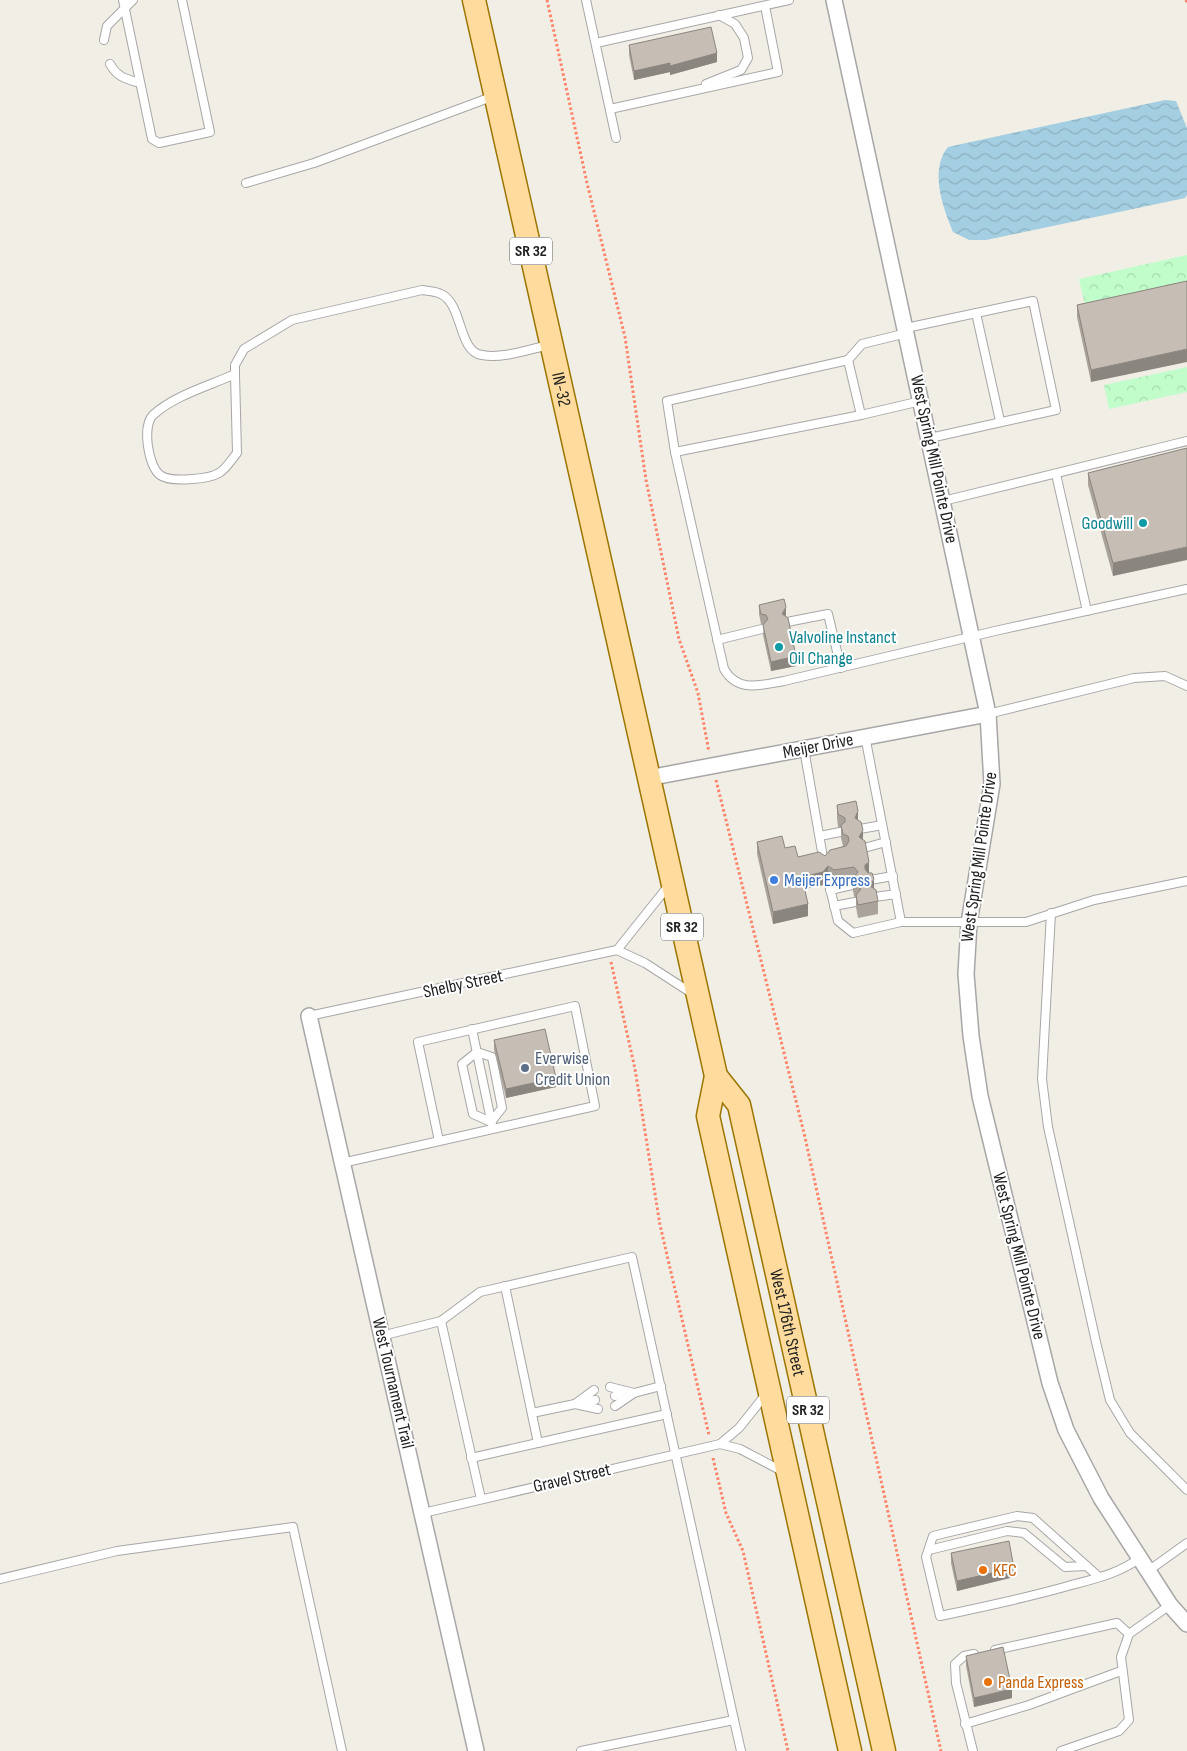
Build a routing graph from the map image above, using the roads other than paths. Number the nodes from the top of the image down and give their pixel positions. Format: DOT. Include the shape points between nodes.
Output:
graph roads {
  1 [pos="133,0"];
  2 [pos="182,0"];
  3 [pos="474,0"];
  4 [pos="586,0"];
  5 [pos="789,0"];
  6 [pos="834,0"];
  7 [pos="123,4"];
  8 [pos="765,6"];
  9 [pos="719,15"];
  10 [pos="104,40"];
  11 [pos="596,43"];
  12 [pos="110,64"];
  13 [pos="140,83"];
  14 [pos="686,93"];
  15 [pos="496,96"];
  16 [pos="610,109"];
  17 [pos="616,138"];
  18 [pos="246,183"];
  19 [pos="976,313"];
  20 [pos="906,331"];
  21 [pos="552,344"];
  22 [pos="848,360"];
  23 [pos="235,374"];
  24 [pos="922,401"];
  25 [pos="862,415"];
  26 [pos="1000,421"];
  27 [pos="930,438"];
  28 [pos="1187,441"];
  29 [pos="675,452"];
  30 [pos="1056,474"];
  31 [pos="943,501"];
  32 [pos="1187,589"];
  33 [pos="1087,611"];
  34 [pos="787,622"];
  35 [pos="762,629"];
  36 [pos="971,636"];
  37 [pos="717,640"];
  38 [pos="841,668"];
  39 [pos="1187,686"];
  40 [pos="988,714"];
  41 [pos="865,736"];
  42 [pos="804,749"];
  43 [pos="648,778"];
  44 [pos="882,824"];
  45 [pos="860,829"];
  46 [pos="840,832"];
  47 [pos="820,836"];
  48 [pos="886,842"];
  49 [pos="864,848"];
  50 [pos="826,858"];
  51 [pos="892,876"];
  52 [pos="870,880"];
  53 [pos="1187,881"];
  54 [pos="672,882"];
  55 [pos="852,885"];
  56 [pos="896,894"];
  57 [pos="875,897"];
  58 [pos="855,902"];
  59 [pos="834,906"];
  60 [pos="1051,913"];
  61 [pos="902,922"];
  62 [pos="968,923"];
  63 [pos="613,951"];
  64 [pos="698,998"];
  65 [pos="309,1016"];
  66 [pos="472,1029"];
  67 [pos="477,1052"];
  68 [pos="716,1076"];
  69 [pos="492,1126"];
  70 [pos="440,1141"];
  71 [pos="342,1164"];
  72 [pos="505,1286"];
  73 [pos="441,1321"];
  74 [pos="382,1336"];
  75 [pos="661,1386"];
  76 [pos="610,1387"];
  77 [pos="594,1390"];
  78 [pos="769,1391"];
  79 [pos="634,1393"];
  80 [pos="615,1396"];
  81 [pos="596,1400"];
  82 [pos="575,1404"];
  83 [pos="615,1406"];
  84 [pos="598,1409"];
  85 [pos="532,1413"];
  86 [pos="667,1414"];
  87 [pos="538,1443"];
  88 [pos="720,1444"];
  89 [pos="676,1454"];
  90 [pos="472,1458"];
  91 [pos="787,1474"];
  92 [pos="1187,1490"];
  93 [pos="481,1499"];
  94 [pos="423,1513"];
  95 [pos="1187,1543"];
  96 [pos="929,1550"];
  97 [pos="1140,1558"];
  98 [pos="1088,1566"];
  99 [pos="1148,1571"];
  100 [pos="1099,1577"];
  101 [pos="0,1579"];
  102 [pos="1170,1605"];
  103 [pos="1187,1624"];
  104 [pos="1129,1634"];
  105 [pos="1121,1671"];
  106 [pos="734,1720"];
  107 [pos="965,1724"];
  108 [pos="605,1749"];
  109 [pos="342,1751"];
  110 [pos="476,1751"];
  111 [pos="580,1751"];
  112 [pos="740,1751"];
  113 [pos="850,1751"];
  114 [pos="884,1751"];
  115 [pos="973,1751"];
  116 [pos="1061,1751"];
  1 -- 7 [label="lane"];
  2 -- 13 [label="lane" via="210,132 159,143 152,140"];
  3 -- 15 [label="main road, IN-32 / SR 32"];
  4 -- 11 [label="lane"];
  5 -- 8 [label="lane"];
  6 -- 20 [label="street, West Spring Mill Pointe Drive"];
  7 -- 10 [label="lane" via="107,26"];
  7 -- 13 [label="lane"];
  8 -- 9 [label="lane"];
  8 -- 14 [label="lane" via="778,72"];
  9 -- 11 [label="lane"];
  9 -- 14 [label="lane" via="735,24 740,31 748,58 741,70"];
  11 -- 16 [label="lane"];
  12 -- 13 [label="lane" via="121,77"];
  14 -- 16 [label="lane"];
  15 -- 18 [label="lane" via="314,163"];
  15 -- 21 [label="main road, IN-32 / SR 32"];
  16 -- 17 [label="lane"];
  19 -- 20 [label="lane"];
  19 -- 26 [label="lane"];
  19 -- 26 [label="lane" via="1033,301 1056,410"];
  20 -- 22 [label="lane" via="862,344"];
  20 -- 24 [label="street, West Spring Mill Pointe Drive"];
  21 -- 23 [label="lane" via="494,357 479,355 467,344 451,302 441,294 422,290 292,320 244,349 235,365"];
  21 -- 43 [label="main road, IN-32 / SR 32"];
  22 -- 25 [label="lane"];
  22 -- 29 [label="lane" via="667,401"];
  23 -- 23 [label="lane" via="237,453 219,473 176,482 160,475 151,462 147,428 152,416 175,400"];
  24 -- 25 [label="lane"];
  24 -- 27 [label="street, West Spring Mill Pointe Drive"];
  25 -- 29 [label="lane"];
  26 -- 27 [label="lane"];
  27 -- 31 [label="street, West Spring Mill Pointe Drive"];
  28 -- 30 [label="lane"];
  29 -- 37 [label="lane"];
  30 -- 31 [label="lane"];
  30 -- 33 [label="lane"];
  31 -- 36 [label="street, West Spring Mill Pointe Drive"];
  32 -- 33 [label="lane"];
  33 -- 36 [label="lane"];
  34 -- 38 [label="lane" via="828,614"];
  35 -- 37 [label="lane"];
  36 -- 38 [label="lane"];
  36 -- 40 [label="street, West Spring Mill Pointe Drive"];
  37 -- 38 [label="lane" via="724,669 737,684 759,685"];
  39 -- 40 [label="lane" via="1165,676 1134,678"];
  40 -- 41 [label="street, Meijer Drive"];
  40 -- 62 [label="street, West Spring Mill Pointe Drive" via="992,784"];
  41 -- 42 [label="street, Meijer Drive"];
  41 -- 44 [label="lane"];
  42 -- 43 [label="street, Meijer Drive"];
  42 -- 47 [label="lane"];
  43 -- 54 [label="main road, West 176th Street / SR 32"];
  44 -- 45 [label="lane"];
  44 -- 48 [label="lane"];
  46 -- 47 [label="lane"];
  47 -- 50 [label="lane"];
  48 -- 49 [label="lane"];
  48 -- 51 [label="lane"];
  51 -- 52 [label="lane"];
  51 -- 56 [label="lane"];
  53 -- 60 [label="lane" via="1094,900"];
  54 -- 63 [label="lane"];
  54 -- 64 [label="main road, West 176th Street / SR 32"];
  55 -- 59 [label="lane" via="829,887"];
  56 -- 57 [label="lane"];
  56 -- 61 [label="lane"];
  58 -- 59 [label="lane"];
  59 -- 61 [label="lane" via="838,922 853,933"];
  60 -- 62 [label="lane" via="1026,922"];
  60 -- 92 [label="lane" via="1042,1079 1048,1127 1096,1342 1110,1400 1130,1433"];
  61 -- 62 [label="lane"];
  62 -- 97 [label="street, West Spring Mill Pointe Drive" via="966,974 980,1096 1050,1383 1066,1430 1100,1498"];
  63 -- 64 [label="lane" via="645,963"];
  63 -- 65 [label="lane, Shelby Street"];
  64 -- 68 [label="main road, West 176th Street / SR 32"];
  65 -- 71 [label="street, West Tournament Trail"];
  66 -- 67 [label="lane"];
  66 -- 69 [label="lane" via="574,1006 594,1096 596,1106"];
  66 -- 70 [label="lane" via="418,1042"];
  67 -- 69 [label="lane"];
  67 -- 69 [label="lane" via="492,1057 502,1108"];
  67 -- 69 [label="lane" via="462,1064 473,1114"];
  68 -- 78 [label="main road, West 176th Street / SR 32" via="708,1116"];
  68 -- 114 [label="main road, West 176th Street / SR 32" via="739,1105"];
  69 -- 70 [label="lane"];
  70 -- 71 [label="lane"];
  71 -- 74 [label="street, West Tournament Trail"];
  72 -- 73 [label="lane" via="480,1292"];
  72 -- 75 [label="lane" via="632,1257"];
  72 -- 85 [label="lane"];
  73 -- 74 [label="lane"];
  73 -- 90 [label="lane"];
  74 -- 94 [label="street, West Tournament Trail"];
  75 -- 79 [label="lane"];
  75 -- 86 [label="lane"];
  76 -- 79 [label="lane"];
  77 -- 82 [label="lane"];
  78 -- 88 [label="lane, Gravel Street" via="739,1428"];
  78 -- 91 [label="main road, West 176th Street / SR 32"];
  79 -- 80 [label="lane"];
  79 -- 83 [label="lane"];
  81 -- 82 [label="lane"];
  82 -- 84 [label="lane"];
  82 -- 85 [label="lane"];
  85 -- 87 [label="lane"];
  86 -- 87 [label="lane"];
  86 -- 89 [label="lane"];
  87 -- 90 [label="lane"];
  88 -- 89 [label="lane, Gravel Street"];
  88 -- 91 [label="lane, Gravel Street" via="740,1449"];
  89 -- 93 [label="lane, Gravel Street"];
  89 -- 106 [label="lane"];
  90 -- 93 [label="lane"];
  91 -- 113 [label="main road, West 176th Street / SR 32"];
  93 -- 94 [label="lane, Gravel Street"];
  94 -- 110 [label="street, West Tournament Trail"];
  95 -- 99 [label="lane"];
  96 -- 98 [label="lane" via="1007,1531 1024,1533 1065,1567"];
  96 -- 98 [label="lane" via="933,1536 1017,1516 1033,1518"];
  96 -- 100 [label="lane" via="926,1557 940,1616"];
  97 -- 99 [label="street, West Spring Mill Pointe Drive"];
  97 -- 100 [label="lane" via="1124,1570"];
  98 -- 100 [label="lane"];
  99 -- 102 [label="street, West Spring Mill Pointe Drive"];
  101 -- 109 [label="lane" via="117,1550 293,1527"];
  102 -- 103 [label="street, West Spring Mill Pointe Drive"];
  102 -- 104 [label="lane"];
  104 -- 105 [label="lane" via="1121,1657"];
  104 -- 107 [label="lane" via="1117,1624 964,1656 955,1664"];
  105 -- 107 [label="lane" via="1030,1705"];
  105 -- 116 [label="lane" via="1128,1720 1119,1731"];
  106 -- 108 [label="lane"];
  106 -- 112 [label="lane"];
  107 -- 115 [label="lane"];
  108 -- 111 [label="lane"];
}
